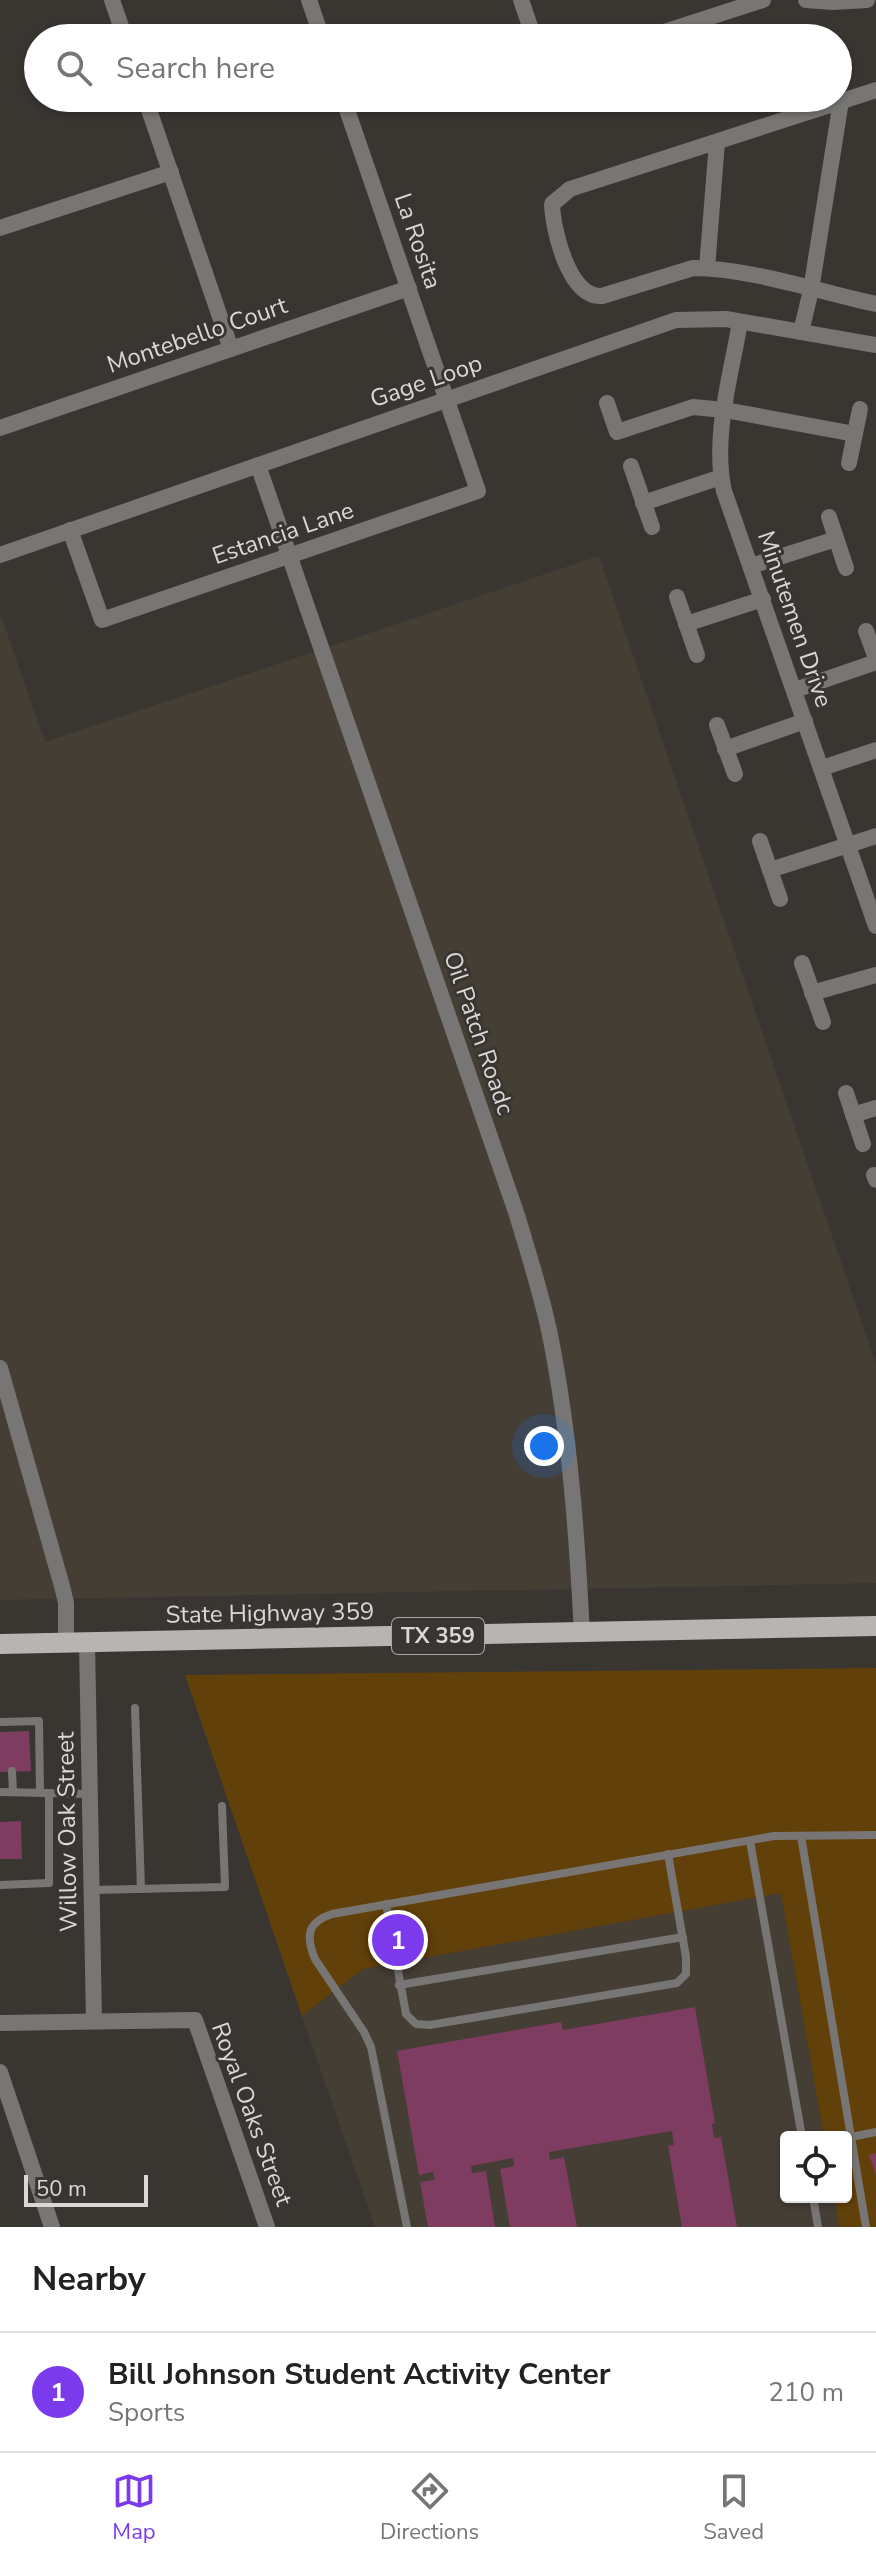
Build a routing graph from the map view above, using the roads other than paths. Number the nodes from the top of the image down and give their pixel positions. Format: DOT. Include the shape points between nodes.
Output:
graph roads {
  1 [pos="112,0"];
  2 [pos="309,0"];
  3 [pos="521,0"];
  4 [pos="763,0"];
  5 [pos="806,0"];
  6 [pos="867,0"];
  7 [pos="120,24"];
  8 [pos="317,24"];
  9 [pos="529,24"];
  10 [pos="688,24"];
  11 [pos="876,90"];
  12 [pos="852,98"];
  13 [pos="150,112"];
  14 [pos="348,112"];
  15 [pos="808,112"];
  16 [pos="839,112"];
  17 [pos="717,142"];
  18 [pos="171,172"];
  19 [pos="0,228"];
  20 [pos="707,268"];
  21 [pos="409,288"];
  22 [pos="811,290"];
  23 [pos="876,304"];
  24 [pos="740,322"];
  25 [pos="801,332"];
  26 [pos="876,345"];
  27 [pos="231,349"];
  28 [pos="447,400"];
  29 [pos="607,403"];
  30 [pos="860,409"];
  31 [pos="725,410"];
  32 [pos="0,428"];
  33 [pos="855,434"];
  34 [pos="849,463"];
  35 [pos="258,465"];
  36 [pos="631,466"];
  37 [pos="721,477"];
  38 [pos="643,503"];
  39 [pos="829,517"];
  40 [pos="652,527"];
  41 [pos="70,530"];
  42 [pos="836,539"];
  43 [pos="0,555"];
  44 [pos="289,556"];
  45 [pos="751,566"];
  46 [pos="846,568"];
  47 [pos="677,597"];
  48 [pos="763,599"];
  49 [pos="686,624"];
  50 [pos="866,631"];
  51 [pos="697,655"];
  52 [pos="876,660"];
  53 [pos="795,690"];
  54 [pos="805,721"];
  55 [pos="717,725"];
  56 [pos="725,749"];
  57 [pos="876,750"];
  58 [pos="822,768"];
  59 [pos="735,774"];
  60 [pos="876,836"];
  61 [pos="760,841"];
  62 [pos="848,844"];
  63 [pos="770,870"];
  64 [pos="780,899"];
  65 [pos="876,926"];
  66 [pos="802,963"];
  67 [pos="876,975"];
  68 [pos="812,993"];
  69 [pos="823,1022"];
  70 [pos="846,1093"];
  71 [pos="876,1108"];
  72 [pos="853,1115"];
  73 [pos="863,1144"];
  74 [pos="0,1368"];
  75 [pos="876,1626"];
  76 [pos="582,1634"];
  77 [pos="76,1642"];
  78 [pos="0,1644"];
  79 [pos="135,1708"];
  80 [pos="5,1722"];
  81 [pos="10,1732"];
  82 [pos="12,1771"];
  83 [pos="0,1792"];
  84 [pos="13,1792"];
  85 [pos="44,1792"];
  86 [pos="90,1794"];
  87 [pos="222,1806"];
  88 [pos="876,1835"];
  89 [pos="801,1836"];
  90 [pos="750,1841"];
  91 [pos="668,1854"];
  92 [pos="0,1885"];
  93 [pos="141,1889"];
  94 [pos="92,1890"];
  95 [pos="386,1904"];
  96 [pos="683,1937"];
  97 [pos="399,1985"];
  98 [pos="94,2021"];
  99 [pos="0,2023"];
  100 [pos="0,2072"];
  101 [pos="801,2131"];
  102 [pos="850,2131"];
  103 [pos="876,2132"];
  104 [pos="852,2137"];
  105 [pos="852,2143"];
  106 [pos="814,2203"];
  107 [pos="52,2227"];
  108 [pos="267,2227"];
  109 [pos="407,2227"];
  110 [pos="818,2227"];
  111 [pos="866,2227"];
  1 -- 7 [label="street"];
  2 -- 8 [label="street"];
  3 -- 9 [label="street"];
  4 -- 10 [label="street"];
  5 -- 6 [label="street"];
  11 -- 12 [label="street"];
  13 -- 18 [label="street"];
  14 -- 21 [label="street, La Rosita"];
  15 -- 17 [label="street"];
  16 -- 22 [label="street"];
  17 -- 20 [label="street"];
  17 -- 20 [label="street" via="570,189 552,204 560,249 580,289 591,297"];
  18 -- 19 [label="street"];
  18 -- 27 [label="street"];
  20 -- 22 [label="street"];
  21 -- 27 [label="street, Montebello Court"];
  21 -- 28 [label="street, La Rosita"];
  22 -- 23 [label="street"];
  22 -- 25 [label="street"];
  24 -- 25 [label="street, Gage Loop"];
  24 -- 28 [label="street, Gage Loop" via="676,320"];
  24 -- 31 [label="street, Minutemen Drive"];
  25 -- 26 [label="street, Gage Loop"];
  27 -- 32 [label="street, Montebello Court"];
  28 -- 35 [label="street, Gage Loop"];
  28 -- 44 [label="street, Estancia Lane" via="478,491"];
  29 -- 31 [label="street" via="617,432 693,407"];
  30 -- 33 [label="street"];
  31 -- 33 [label="street"];
  31 -- 37 [label="street, Minutemen Drive"];
  33 -- 34 [label="street"];
  35 -- 41 [label="street, Gage Loop"];
  35 -- 44 [label="street, Oil Patch Roadc"];
  36 -- 38 [label="street"];
  37 -- 38 [label="street"];
  37 -- 45 [label="street, Minutemen Drive"];
  38 -- 40 [label="street"];
  39 -- 42 [label="street"];
  41 -- 43 [label="street, Gage Loop"];
  41 -- 44 [label="street, Estancia Lane" via="102,620"];
  42 -- 45 [label="street"];
  42 -- 46 [label="street"];
  44 -- 76 [label="street, Oil Patch Roadc" via="538,1287 560,1387"];
  45 -- 48 [label="street, Minutemen Drive"];
  47 -- 49 [label="street"];
  48 -- 49 [label="street"];
  48 -- 53 [label="street, Minutemen Drive"];
  49 -- 51 [label="street"];
  50 -- 52 [label="street"];
  52 -- 53 [label="street"];
  53 -- 54 [label="street, Minutemen Drive"];
  54 -- 56 [label="street"];
  54 -- 58 [label="street, Minutemen Drive"];
  55 -- 56 [label="street"];
  56 -- 59 [label="street"];
  57 -- 58 [label="street"];
  58 -- 62 [label="street, Minutemen Drive"];
  60 -- 62 [label="street"];
  61 -- 63 [label="street"];
  62 -- 63 [label="street"];
  62 -- 65 [label="street, Minutemen Drive"];
  63 -- 64 [label="street"];
  66 -- 68 [label="street"];
  67 -- 68 [label="street"];
  68 -- 69 [label="street"];
  70 -- 72 [label="street"];
  71 -- 72 [label="street"];
  72 -- 73 [label="street"];
  74 -- 77 [label="street, Willow Oak Street"];
  75 -- 76 [label="main road, State Highway 359 / TX 359"];
  76 -- 77 [label="main road, State Highway 359 / TX 359"];
  77 -- 78 [label="main road, State Highway 359 / TX 359"];
  77 -- 86 [label="street, Willow Oak Street"];
  79 -- 93 [label="lane"];
  80 -- 81 [label="lane"];
  80 -- 85 [label="lane" via="39,1721"];
  82 -- 84 [label="lane"];
  83 -- 84 [label="lane"];
  84 -- 85 [label="lane"];
  85 -- 86 [label="lane"];
  85 -- 92 [label="lane" via="49,1883"];
  86 -- 94 [label="street, Willow Oak Street"];
  87 -- 93 [label="lane" via="225,1887"];
  88 -- 89 [label="lane"];
  89 -- 90 [label="lane"];
  89 -- 102 [label="lane"];
  90 -- 91 [label="lane"];
  90 -- 101 [label="lane"];
  91 -- 95 [label="lane"];
  91 -- 96 [label="lane"];
  93 -- 94 [label="lane"];
  94 -- 98 [label="street, Willow Oak Street"];
  95 -- 97 [label="lane"];
  95 -- 109 [label="lane" via="318,1919 309,1939 315,1959 371,2047"];
  96 -- 97 [label="lane"];
  96 -- 97 [label="lane" via="686,1974 677,1983 461,2020 416,2024 406,2014"];
  98 -- 99 [label="street"];
  98 -- 108 [label="street, Royal Oaks Street" via="195,2020"];
  100 -- 107 [label="street"];
  103 -- 104 [label="lane"];
  105 -- 111 [label="lane"];
  106 -- 110 [label="lane"];
}
